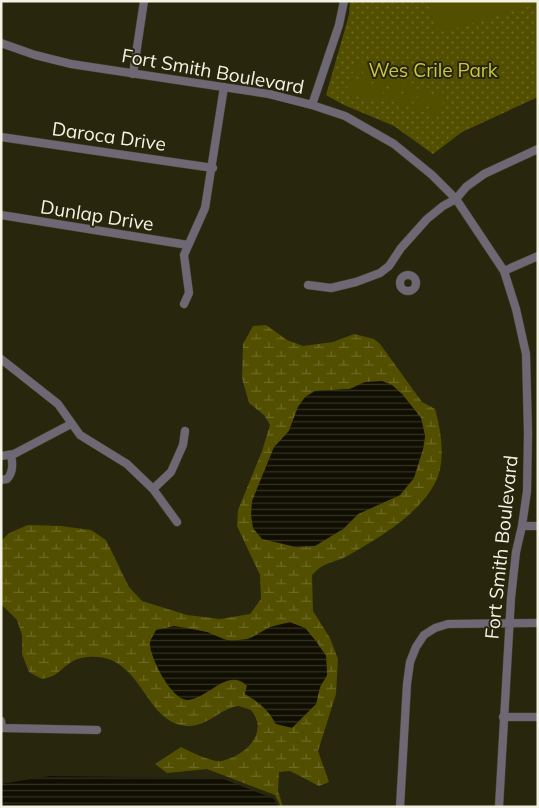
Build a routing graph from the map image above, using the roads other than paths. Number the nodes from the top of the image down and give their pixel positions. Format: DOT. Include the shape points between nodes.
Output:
graph roads {
  1 [pos="144,1"];
  2 [pos="344,1"];
  3 [pos="1,43"];
  4 [pos="133,74"];
  5 [pos="224,87"];
  6 [pos="312,105"];
  7 [pos="1,137"];
  8 [pos="538,150"];
  9 [pos="213,168"];
  10 [pos="456,198"];
  11 [pos="1,215"];
  12 [pos="188,245"];
  13 [pos="538,256"];
  14 [pos="389,266"];
  15 [pos="504,271"];
  16 [pos="402,278"];
  17 [pos="308,285"];
  18 [pos="184,304"];
  19 [pos="1,359"];
  20 [pos="71,424"];
  21 [pos="185,431"];
  22 [pos="11,455"];
  23 [pos="1,456"];
  24 [pos="1,480"];
  25 [pos="153,489"];
  26 [pos="177,522"];
  27 [pos="522,526"];
  28 [pos="538,526"];
  29 [pos="538,623"];
  30 [pos="509,624"];
  31 [pos="503,717"];
  32 [pos="538,717"];
  33 [pos="1,721"];
  34 [pos="97,730"];
  35 [pos="400,807"];
  36 [pos="499,807"];
  1 -- 4 [label="street"];
  2 -- 6 [label="street" via="340,25"];
  3 -- 4 [label="street, Fort Smith Boulevard" via="71,64"];
  4 -- 5 [label="street, Fort Smith Boulevard"];
  5 -- 6 [label="street, Fort Smith Boulevard"];
  5 -- 9 [label="street"];
  6 -- 10 [label="street, Fort Smith Boulevard" via="345,116 394,144"];
  7 -- 9 [label="street, Daroca Drive"];
  8 -- 10 [label="street" via="484,174"];
  9 -- 12 [label="street" via="206,208"];
  10 -- 14 [label="street" via="428,219"];
  10 -- 15 [label="street, Fort Smith Boulevard"];
  11 -- 12 [label="street, Dunlap Drive"];
  12 -- 18 [label="street" via="184,255 188,293"];
  13 -- 15 [label="street"];
  14 -- 16 [label="street"];
  14 -- 17 [label="street" via="380,273 331,288"];
  15 -- 27 [label="street, Fort Smith Boulevard" via="526,354 532,433"];
  19 -- 20 [label="street" via="58,404"];
  20 -- 22 [label="street"];
  20 -- 25 [label="street" via="80,435 127,464"];
  21 -- 25 [label="street" via="171,472"];
  22 -- 23 [label="street"];
  22 -- 24 [label="street" via="11,472 7,479"];
  25 -- 26 [label="street"];
  27 -- 28 [label="street"];
  27 -- 30 [label="street, Fort Smith Boulevard" via="516,552"];
  29 -- 30 [label="street"];
  30 -- 31 [label="street, Fort Smith Boulevard"];
  30 -- 35 [label="street" via="448,624 424,635 416,647 407,684"];
  31 -- 32 [label="street"];
  31 -- 36 [label="street, Fort Smith Boulevard"];
  33 -- 34 [label="street" via="2,728"];
}
